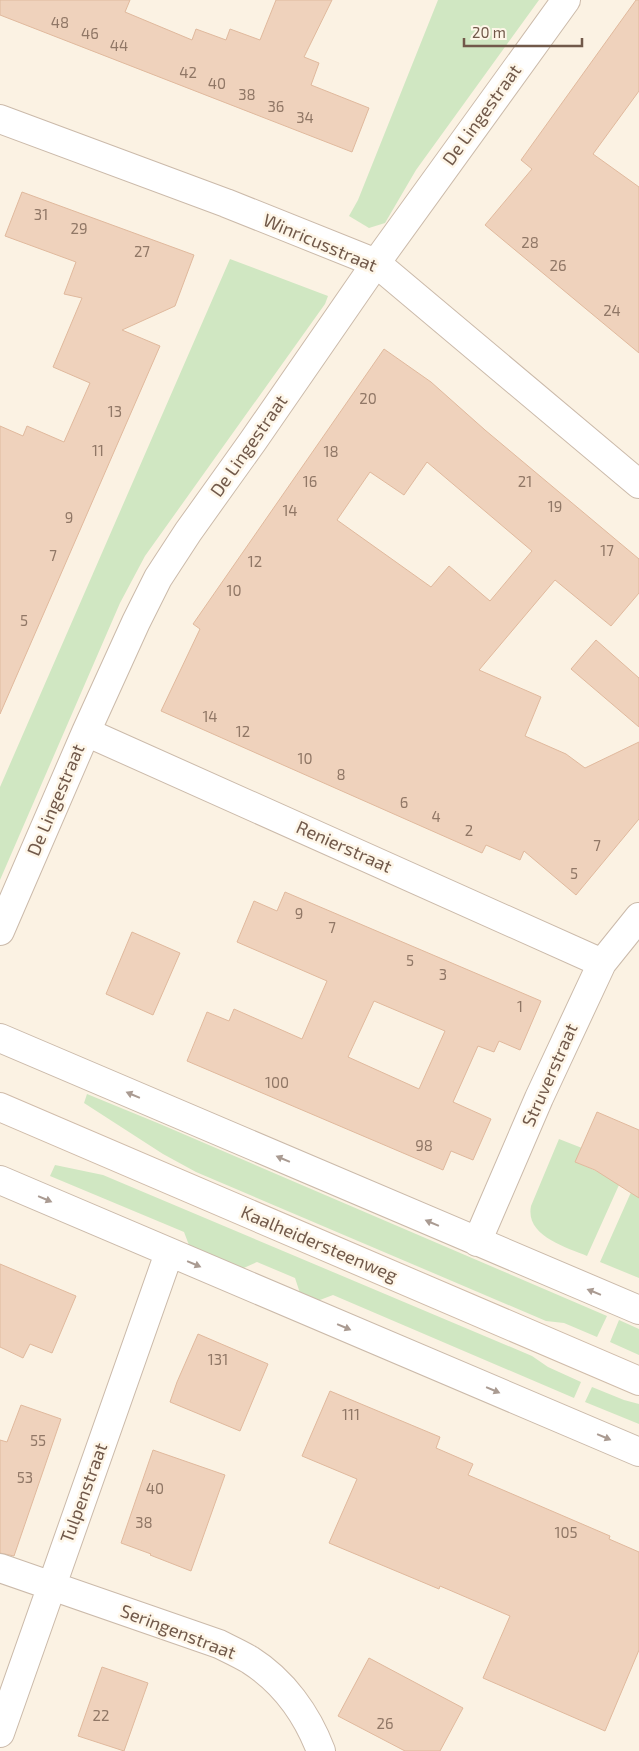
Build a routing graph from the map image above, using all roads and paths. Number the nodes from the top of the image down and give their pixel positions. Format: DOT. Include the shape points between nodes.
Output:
graph roads {
  1 [pos="566,0"];
  2 [pos="0,119"];
  3 [pos="376,263"];
  4 [pos="639,484"];
  5 [pos="86,732"];
  6 [pos="639,917"];
  7 [pos="0,931"];
  8 [pos="602,963"];
  9 [pos="0,1038"];
  10 [pos="0,1107"];
  11 [pos="0,1180"];
  12 [pos="477,1242"];
  13 [pos="169,1253"];
  14 [pos="639,1310"];
  15 [pos="639,1381"];
  16 [pos="639,1452"];
  17 [pos="0,1568"];
  18 [pos="51,1586"];
  19 [pos="0,1733"];
  20 [pos="321,1751"];
  1 -- 3 [label="street, De Lingestraat"];
  2 -- 3 [label="street, Winricusstraat"];
  3 -- 4 [label="street, Winricusstraat"];
  3 -- 5 [label="street, De Lingestraat" via="158,578"];
  5 -- 7 [label="street, De Lingestraat"];
  5 -- 8 [label="street, Renierstraat"];
  6 -- 8 [label="street, Struverstraat"];
  8 -- 12 [label="street, Struverstraat"];
  12 -- 9 [label="street, one-way"];
  10 -- 15 [label="street, Kaalheidersteenweg"];
  11 -- 13 [label="street, one-way"];
  14 -- 12 [label="street, one-way"];
  13 -- 16 [label="street, one-way"];
  13 -- 18 [label="street, Tulpenstraat"];
  17 -- 18 [label="street, Seringenstraat"];
  18 -- 19 [label="street, Tulpenstraat"];
  18 -- 20 [label="street, Seringenstraat" via="219,1644 249,1660 270,1675 293,1699"];
}
